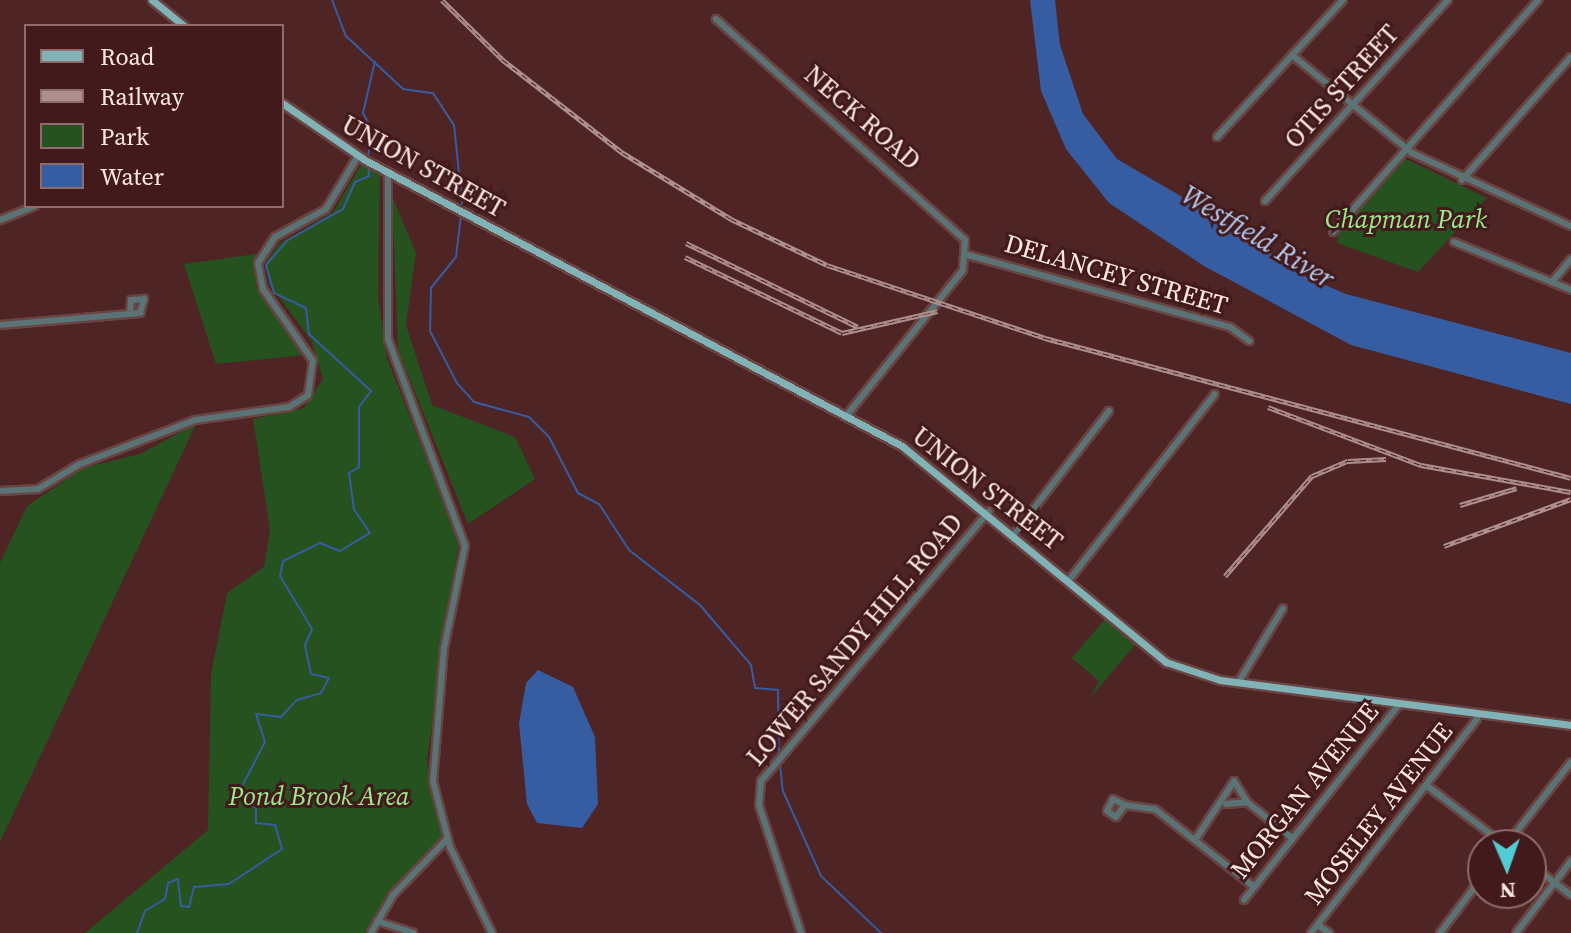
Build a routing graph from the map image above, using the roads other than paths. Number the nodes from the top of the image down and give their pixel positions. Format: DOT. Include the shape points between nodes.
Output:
graph roads {
  1 [pos="152,0"];
  2 [pos="1343,0"];
  3 [pos="1448,0"];
  4 [pos="1538,0"];
  5 [pos="716,19"];
  6 [pos="182,24"];
  7 [pos="1292,55"];
  8 [pos="1571,57"];
  9 [pos="284,104"];
  10 [pos="1349,108"];
  11 [pos="1217,137"];
  12 [pos="1405,149"];
  13 [pos="365,160"];
  14 [pos="388,173"];
  15 [pos="1462,180"];
  16 [pos="1265,201"];
  17 [pos="29,208"];
  18 [pos="0,220"];
  19 [pos="1571,226"];
  20 [pos="1333,232"];
  21 [pos="1454,242"];
  22 [pos="968,255"];
  23 [pos="1571,259"];
  24 [pos="1552,282"];
  25 [pos="1571,290"];
  26 [pos="130,314"];
  27 [pos="0,325"];
  28 [pos="1249,341"];
  29 [pos="1215,394"];
  30 [pos="1109,411"];
  31 [pos="846,416"];
  32 [pos="0,491"];
  33 [pos="989,511"];
  34 [pos="1015,533"];
  35 [pos="1069,580"];
  36 [pos="1283,608"];
  37 [pos="1238,683"];
  38 [pos="1398,706"];
  39 [pos="1477,719"];
  40 [pos="1571,725"];
  41 [pos="1571,762"];
  42 [pos="1426,785"];
  43 [pos="1247,802"];
  44 [pos="1226,804"];
  45 [pos="1125,805"];
  46 [pos="1485,829"];
  47 [pos="1519,829"];
  48 [pos="448,838"];
  49 [pos="1292,838"];
  50 [pos="1195,840"];
  51 [pos="1571,861"];
  52 [pos="1547,876"];
  53 [pos="1555,882"];
  54 [pos="1254,887"];
  55 [pos="1571,895"];
  56 [pos="1467,897"];
  57 [pos="1244,900"];
  58 [pos="377,921"];
  59 [pos="1318,925"];
  60 [pos="371,933"];
  61 [pos="413,933"];
  62 [pos="492,933"];
  63 [pos="801,933"];
  64 [pos="1311,933"];
  65 [pos="1329,933"];
  66 [pos="1440,933"];
  67 [pos="1516,933"];
  1 -- 6 [label="main road"];
  2 -- 7 [label="street"];
  3 -- 10 [label="street, OTIS STREET"];
  4 -- 12 [label="street"];
  5 -- 22 [label="street, NECK ROAD" via="959,227"];
  7 -- 10 [label="street"];
  7 -- 11 [label="street"];
  8 -- 15 [label="street"];
  9 -- 13 [label="main road, UNION STREET"];
  10 -- 12 [label="street"];
  10 -- 16 [label="street, OTIS STREET"];
  12 -- 15 [label="street"];
  12 -- 20 [label="street"];
  13 -- 14 [label="main road, UNION STREET"];
  13 -- 32 [label="street" via="326,209 275,237 258,263 263,289 313,361 308,395 289,407 195,420 80,464 38,489"];
  14 -- 31 [label="main road, UNION STREET"];
  14 -- 48 [label="street" via="388,339 465,546 432,757"];
  15 -- 19 [label="street"];
  17 -- 18 [label="street"];
  21 -- 24 [label="street"];
  22 -- 28 [label="street, DELANCEY STREET" via="1230,327"];
  22 -- 31 [label="street" via="953,284"];
  23 -- 24 [label="street"];
  24 -- 25 [label="street"];
  26 -- 27 [label="street"];
  29 -- 35 [label="street"];
  30 -- 34 [label="street"];
  31 -- 33 [label="main road, UNION STREET" via="922,460"];
  33 -- 34 [label="main road, UNION STREET"];
  33 -- 63 [label="street, LOWER SANDY HILL ROAD" via="765,775 759,805"];
  34 -- 35 [label="main road, UNION STREET"];
  35 -- 37 [label="main road, UNION STREET" via="1166,662"];
  36 -- 37 [label="street"];
  37 -- 38 [label="main road, UNION STREET"];
  38 -- 39 [label="main road, UNION STREET"];
  38 -- 49 [label="street, MORGAN AVENUE"];
  39 -- 40 [label="main road, UNION STREET"];
  39 -- 42 [label="street, MOSELEY AVENUE"];
  41 -- 47 [label="street"];
  42 -- 46 [label="street"];
  42 -- 59 [label="street, MOSELEY AVENUE"];
  43 -- 44 [label="street"];
  43 -- 44 [label="street" via="1234,781 1226,787"];
  43 -- 49 [label="street"];
  44 -- 50 [label="street"];
  45 -- 50 [label="street" via="1155,809"];
  48 -- 58 [label="street"];
  48 -- 62 [label="street"];
  49 -- 54 [label="street, MORGAN AVENUE"];
  50 -- 54 [label="street"];
  51 -- 53 [label="street"];
  52 -- 53 [label="street"];
  53 -- 55 [label="street"];
  53 -- 67 [label="street"];
  54 -- 57 [label="street, MORGAN AVENUE"];
  56 -- 66 [label="street"];
  58 -- 60 [label="street"];
  58 -- 61 [label="street"];
  59 -- 64 [label="street, MOSELEY AVENUE"];
  59 -- 65 [label="street"];
}
